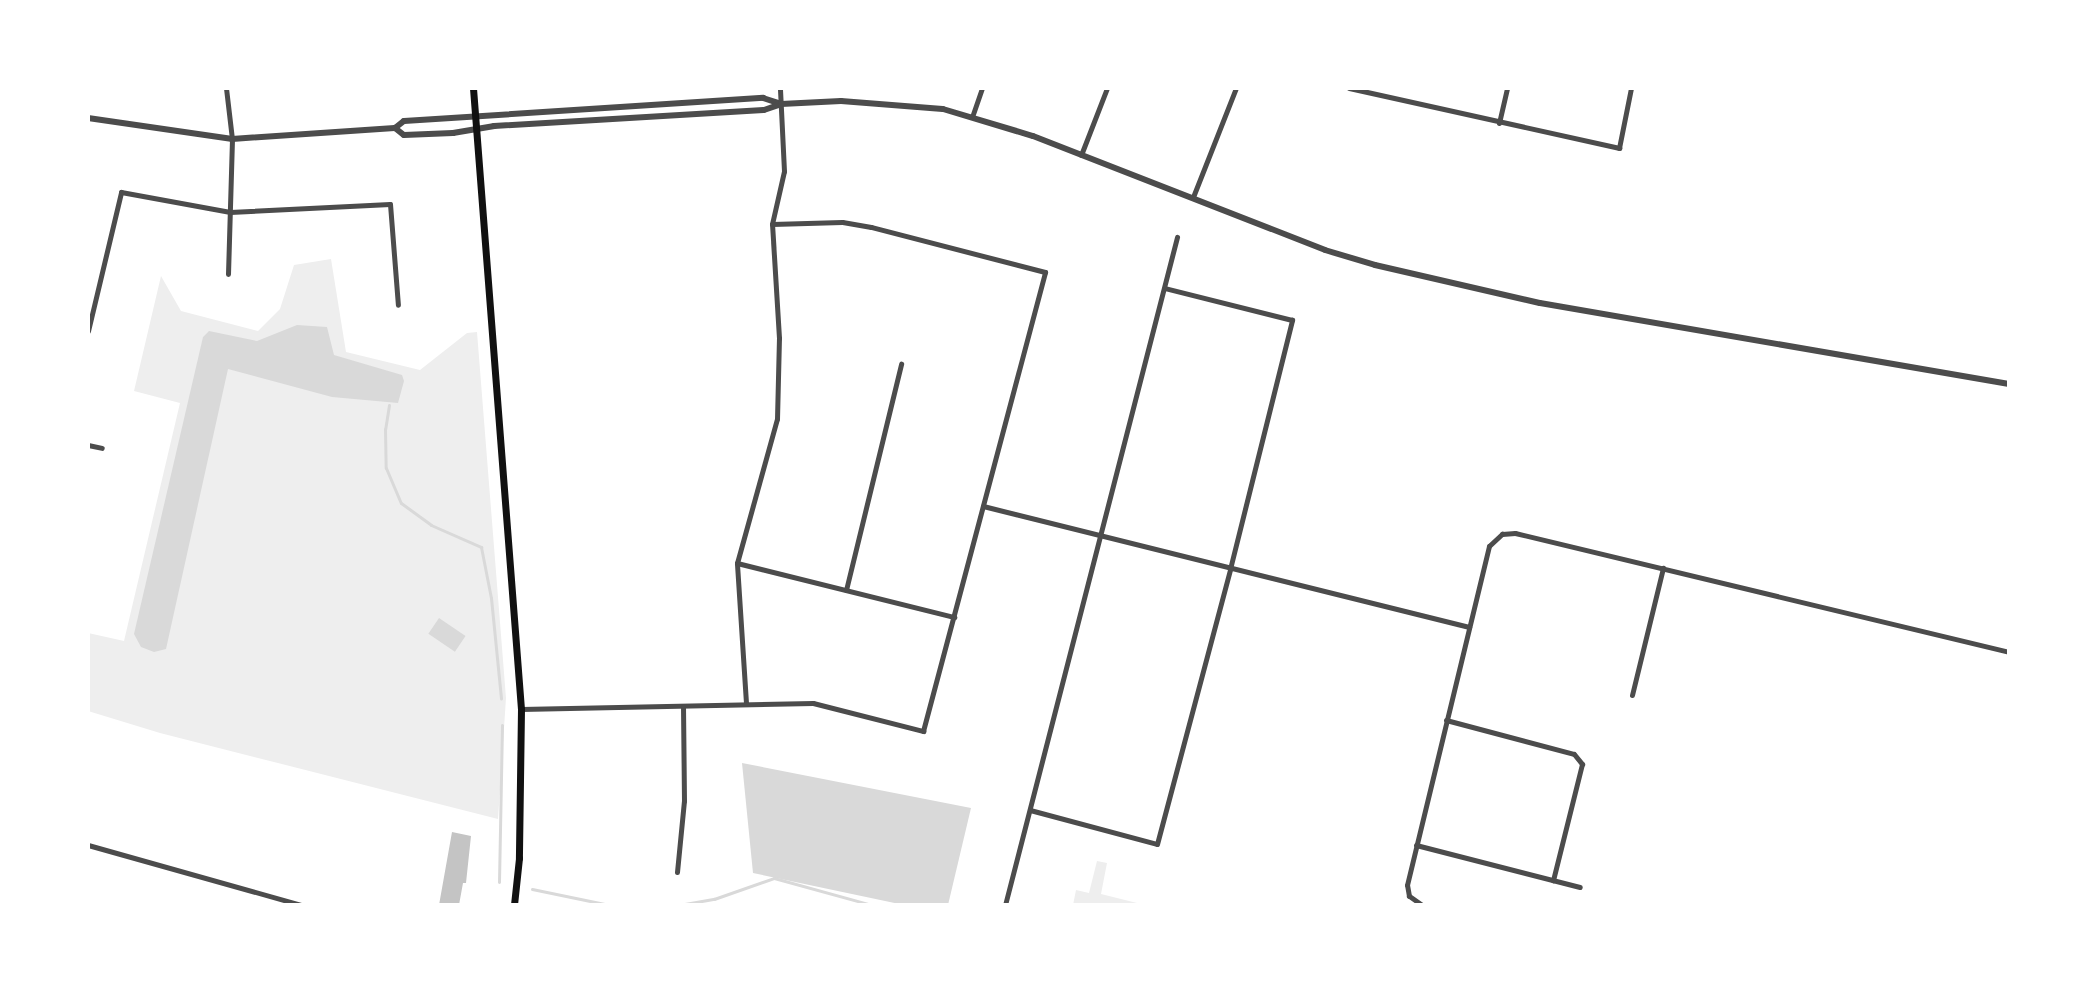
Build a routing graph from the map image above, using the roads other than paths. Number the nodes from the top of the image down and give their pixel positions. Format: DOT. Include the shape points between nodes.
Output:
graph roads {
  1 [pos="226,88"];
  2 [pos="473,88"];
  3 [pos="780,88"];
  4 [pos="982,88"];
  5 [pos="1107,88"];
  6 [pos="1236,88"];
  7 [pos="1349,88"];
  8 [pos="1383,88"];
  9 [pos="1507,88"];
  10 [pos="1631,88"];
  11 [pos="1381,97"];
  12 [pos="691,103"];
  13 [pos="781,104"];
  14 [pos="553,111"];
  15 [pos="692,114"];
  16 [pos="475,117"];
  17 [pos="972,117"];
  18 [pos="88,118"];
  19 [pos="554,123"];
  20 [pos="1499,123"];
  21 [pos="395,128"];
  22 [pos="476,129"];
  23 [pos="232,139"];
  24 [pos="1081,155"];
  25 [pos="1193,197"];
  26 [pos="230,212"];
  27 [pos="772,224"];
  28 [pos="1177,237"];
  29 [pos="228,274"];
  30 [pos="1165,288"];
  31 [pos="398,305"];
  32 [pos="88,331"];
  33 [pos="901,364"];
  34 [pos="2009,384"];
  35 [pos="88,445"];
  36 [pos="102,448"];
  37 [pos="983,506"];
  38 [pos="1101,536"];
  39 [pos="737,563"];
  40 [pos="1663,568"];
  41 [pos="1230,569"];
  42 [pos="846,590"];
  43 [pos="954,617"];
  44 [pos="1469,627"];
  45 [pos="2009,652"];
  46 [pos="1632,695"];
  47 [pos="746,703"];
  48 [pos="683,707"];
  49 [pos="521,709"];
  50 [pos="1446,720"];
  51 [pos="1030,810"];
  52 [pos="88,845"];
  53 [pos="1416,845"];
  54 [pos="677,872"];
  55 [pos="1553,880"];
  56 [pos="1580,887"];
  57 [pos="301,905"];
  58 [pos="514,905"];
  59 [pos="1005,905"];
  60 [pos="1422,905"];
  1 -- 23 [label="street"];
  2 -- 16 [label="main road"];
  3 -- 13 [label="street"];
  4 -- 17 [label="street"];
  5 -- 24 [label="street"];
  6 -- 25 [label="street"];
  7 -- 11 [label="street"];
  8 -- 11 [label="street"];
  9 -- 20 [label="street"];
  10 -- 20 [label="street" via="1619,148"];
  11 -- 20 [label="street"];
  12 -- 13 [label="street" via="763,98"];
  12 -- 14 [label="street"];
  12 -- 15 [label="street"];
  13 -- 15 [label="street" via="764,110"];
  13 -- 17 [label="street" via="888,102"];
  13 -- 27 [label="street" via="784,171"];
  14 -- 16 [label="street"];
  14 -- 19 [label="street"];
  15 -- 19 [label="street"];
  16 -- 21 [label="street" via="404,121"];
  16 -- 22 [label="main road"];
  17 -- 24 [label="street"];
  18 -- 23 [label="street"];
  19 -- 22 [label="street"];
  21 -- 22 [label="street" via="404,135"];
  21 -- 23 [label="street"];
  22 -- 49 [label="main road"];
  23 -- 26 [label="street"];
  24 -- 25 [label="street"];
  25 -- 34 [label="street" via="1341,255 1474,289"];
  26 -- 29 [label="street"];
  26 -- 31 [label="street" via="390,204"];
  26 -- 32 [label="street" via="121,192"];
  27 -- 37 [label="street" via="857,225 1045,272"];
  27 -- 39 [label="street" via="779,338 777,419"];
  28 -- 30 [label="street"];
  30 -- 38 [label="street"];
  30 -- 41 [label="street" via="1292,320"];
  33 -- 42 [label="street"];
  35 -- 36 [label="street"];
  37 -- 38 [label="street"];
  37 -- 43 [label="street"];
  38 -- 41 [label="street"];
  38 -- 51 [label="street"];
  39 -- 42 [label="street"];
  39 -- 47 [label="street"];
  40 -- 44 [label="street" via="1515,533 1494,540"];
  40 -- 45 [label="street"];
  40 -- 46 [label="street"];
  41 -- 44 [label="street"];
  41 -- 51 [label="street" via="1157,844"];
  42 -- 43 [label="street"];
  43 -- 47 [label="street" via="923,731 813,703"];
  44 -- 50 [label="street"];
  47 -- 48 [label="street"];
  48 -- 49 [label="street"];
  48 -- 54 [label="street" via="684,801"];
  49 -- 58 [label="main road"];
  50 -- 53 [label="street"];
  50 -- 55 [label="street" via="1574,754 1582,764"];
  51 -- 59 [label="street"];
  52 -- 57 [label="street"];
  53 -- 55 [label="street"];
  53 -- 60 [label="street" via="1407,885 1409,896"];
  55 -- 56 [label="street"];
}
